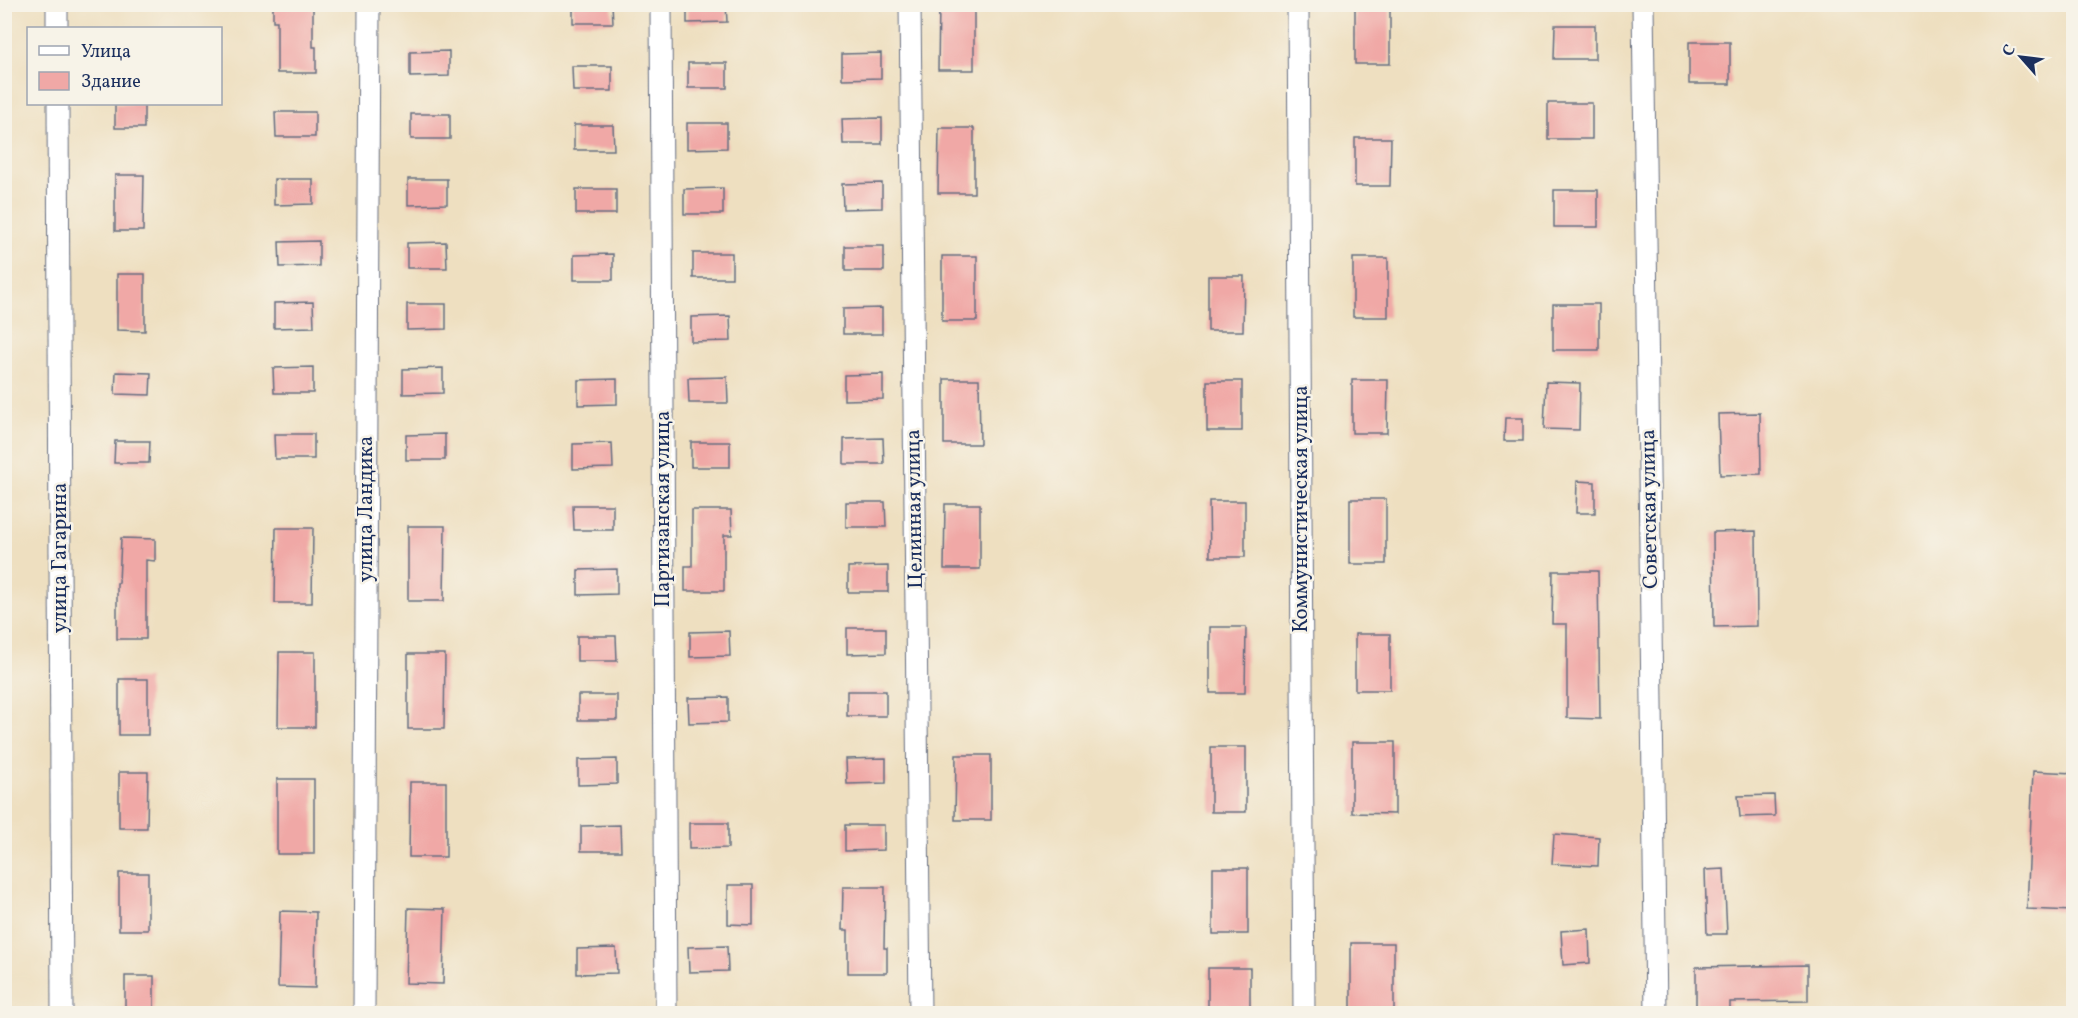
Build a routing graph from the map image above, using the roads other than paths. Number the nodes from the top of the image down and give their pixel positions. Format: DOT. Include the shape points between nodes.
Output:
graph roads {
  1 [pos="57,4"];
  2 [pos="369,4"];
  3 [pos="661,4"];
  4 [pos="910,4"];
  5 [pos="1298,4"];
  6 [pos="1644,4"];
  7 [pos="57,27"];
  8 [pos="57,105"];
  9 [pos="62,1014"];
  10 [pos="363,1014"];
  11 [pos="666,1014"];
  12 [pos="920,1014"];
  13 [pos="1304,1014"];
  14 [pos="1656,1014"];
  1 -- 7 [label="street"];
  2 -- 10 [label="street, улица Ландика"];
  3 -- 11 [label="street, Партизанская улица"];
  4 -- 12 [label="street, Целинная улица"];
  5 -- 13 [label="street, Коммунистическая улица"];
  6 -- 14 [label="street, Советская улица"];
  8 -- 9 [label="street, улица Гагарина"];
}
